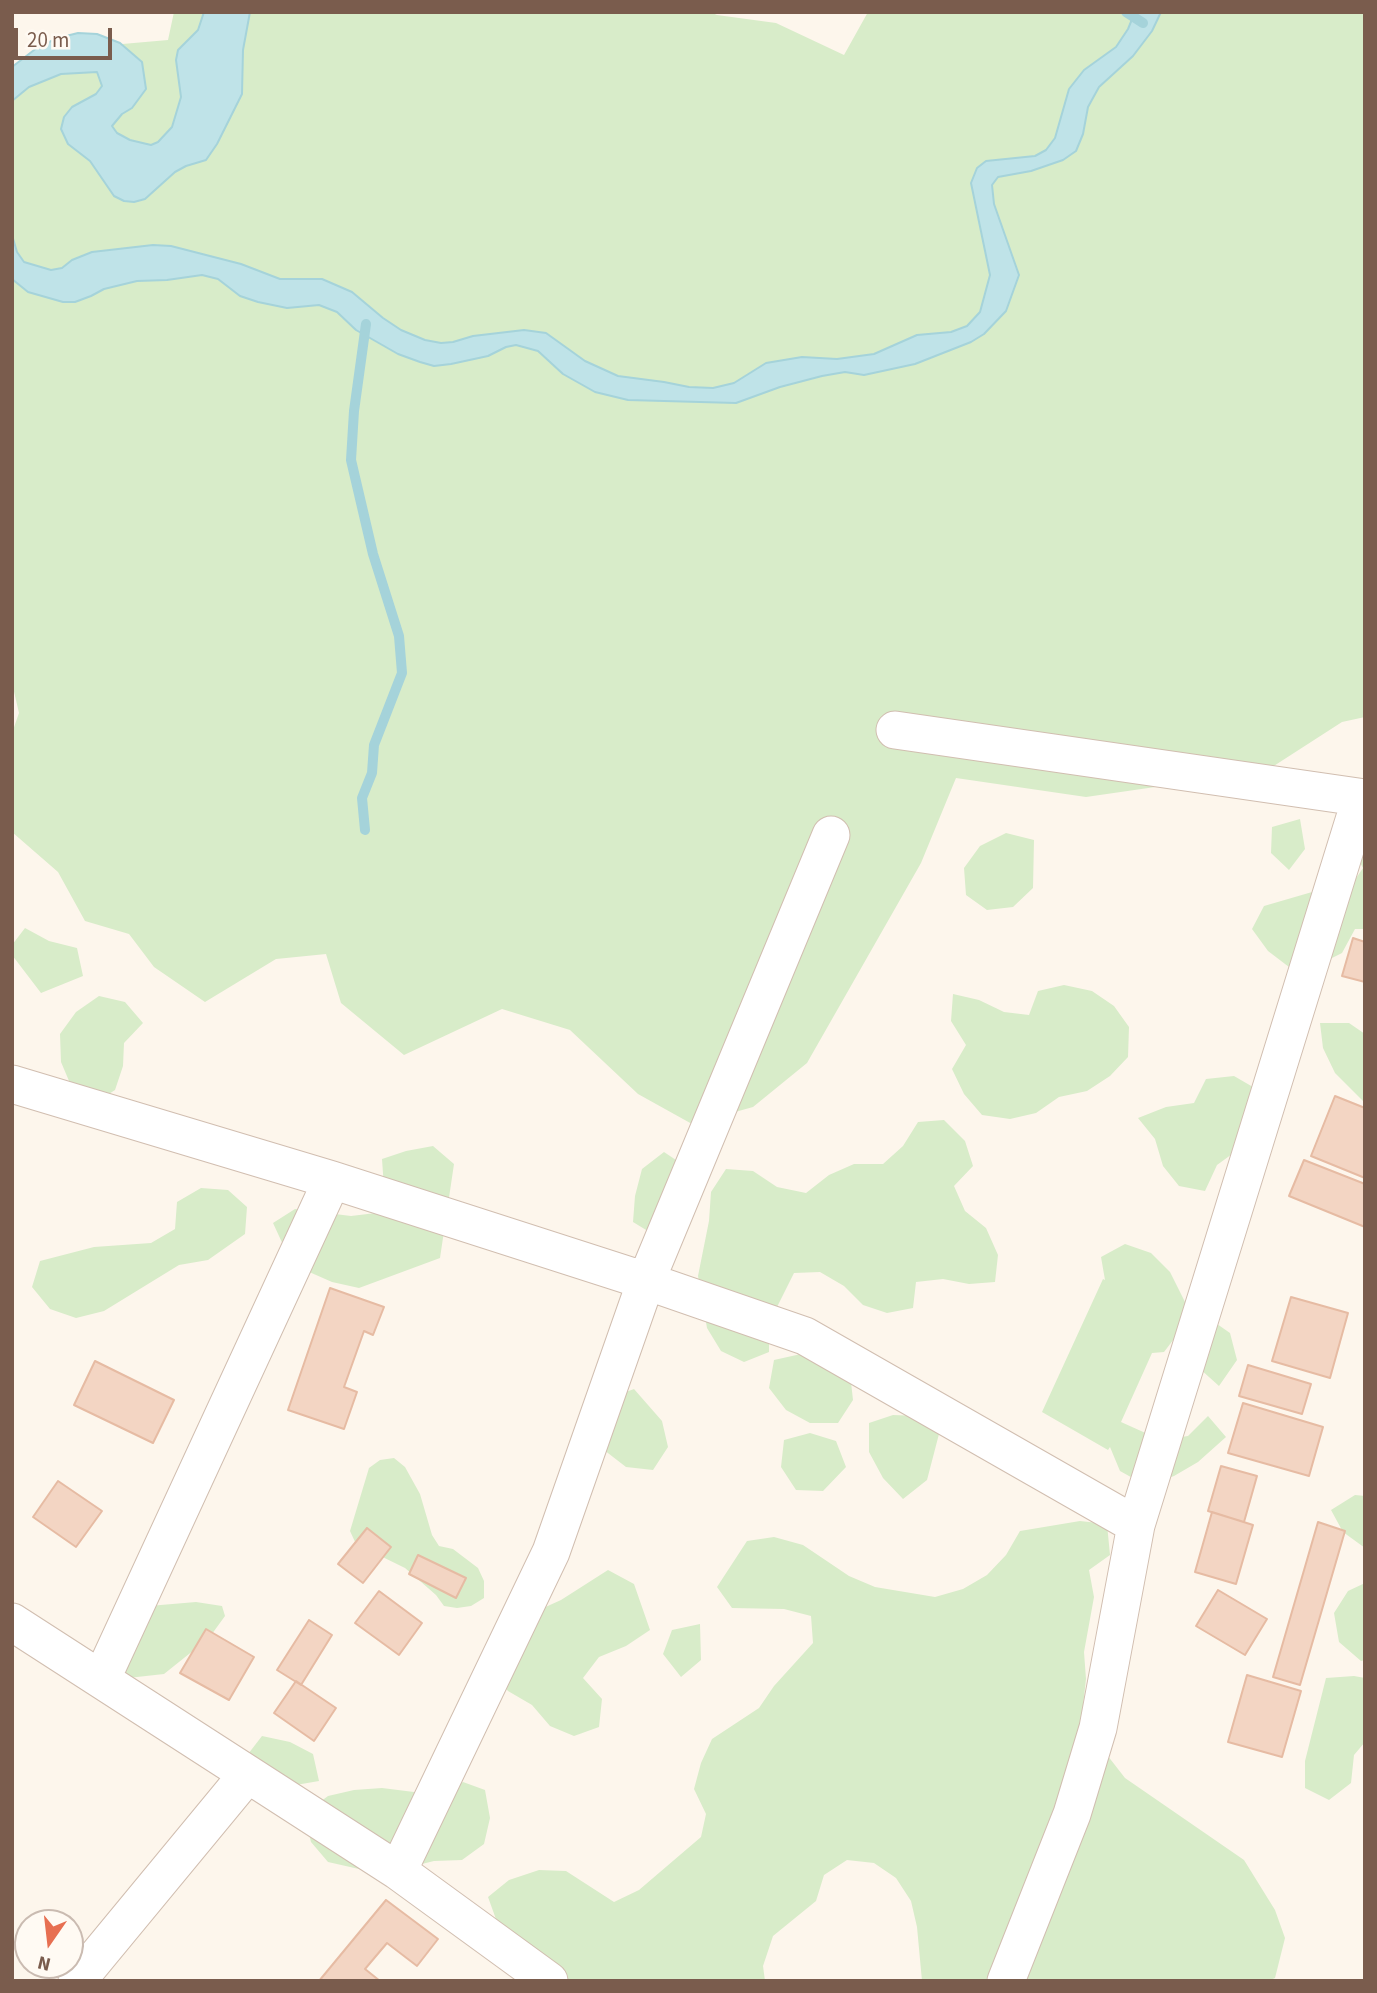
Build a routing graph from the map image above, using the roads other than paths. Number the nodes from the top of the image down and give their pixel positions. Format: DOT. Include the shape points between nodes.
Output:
graph roads {
  1 [pos="895,730"];
  2 [pos="1363,798"];
  3 [pos="831,835"];
  4 [pos="12,1084"];
  5 [pos="332,1180"];
  6 [pos="646,1281"];
  7 [pos="1136,1525"];
  8 [pos="12,1622"];
  9 [pos="102,1678"];
  10 [pos="247,1775"];
  11 [pos="398,1871"];
  12 [pos="77,1981"];
  13 [pos="549,1981"];
  14 [pos="1006,1981"];
  1 -- 2 [label="street"];
  2 -- 7 [label="street"];
  3 -- 6 [label="street"];
  4 -- 5 [label="street"];
  5 -- 6 [label="street"];
  5 -- 9 [label="street"];
  6 -- 7 [label="street" via="805,1336"];
  6 -- 11 [label="street" via="551,1552"];
  7 -- 14 [label="street" via="1098,1728 1072,1814"];
  8 -- 9 [label="street"];
  9 -- 10 [label="street"];
  10 -- 11 [label="street"];
  10 -- 12 [label="street"];
  11 -- 13 [label="street"];
}
